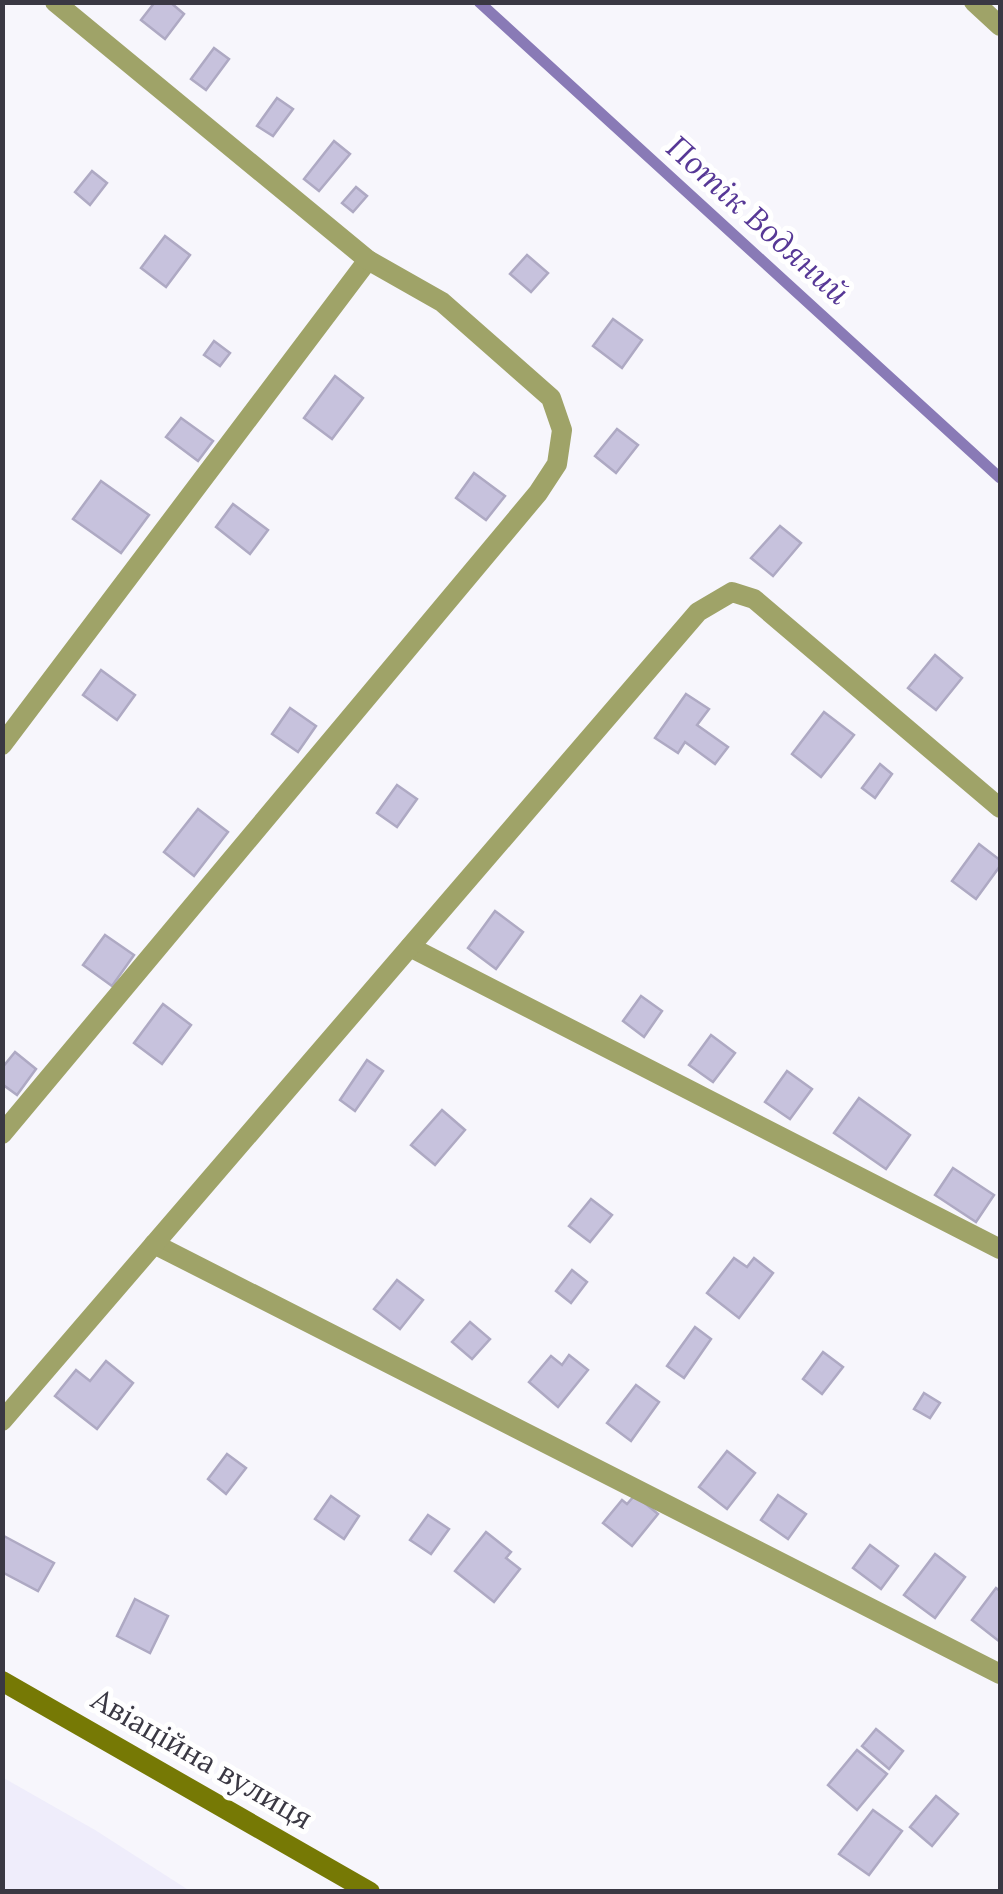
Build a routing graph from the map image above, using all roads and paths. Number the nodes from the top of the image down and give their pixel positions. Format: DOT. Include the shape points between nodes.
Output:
graph roads {
  1 [pos="55,2"];
  2 [pos="974,2"];
  3 [pos="1000,26"];
  4 [pos="368,260"];
  5 [pos="2,745"];
  6 [pos="1000,808"];
  7 [pos="410,947"];
  8 [pos="2,1134"];
  9 [pos="154,1244"];
  10 [pos="1000,1249"];
  11 [pos="2,1421"];
  12 [pos="1000,1674"];
  13 [pos="2,1681"];
  14 [pos="370,1892"];
  1 -- 4 [label="street"];
  2 -- 3 [label="street"];
  4 -- 5 [label="street"];
  4 -- 8 [label="street" via="442,302 551,398 562,430 558,464"];
  6 -- 7 [label="street" via="754,600 732,592 698,612"];
  7 -- 9 [label="street"];
  7 -- 10 [label="street"];
  9 -- 11 [label="street"];
  9 -- 12 [label="street"];
  13 -- 14 [label="street, Авіаційна вулиця"];
}
